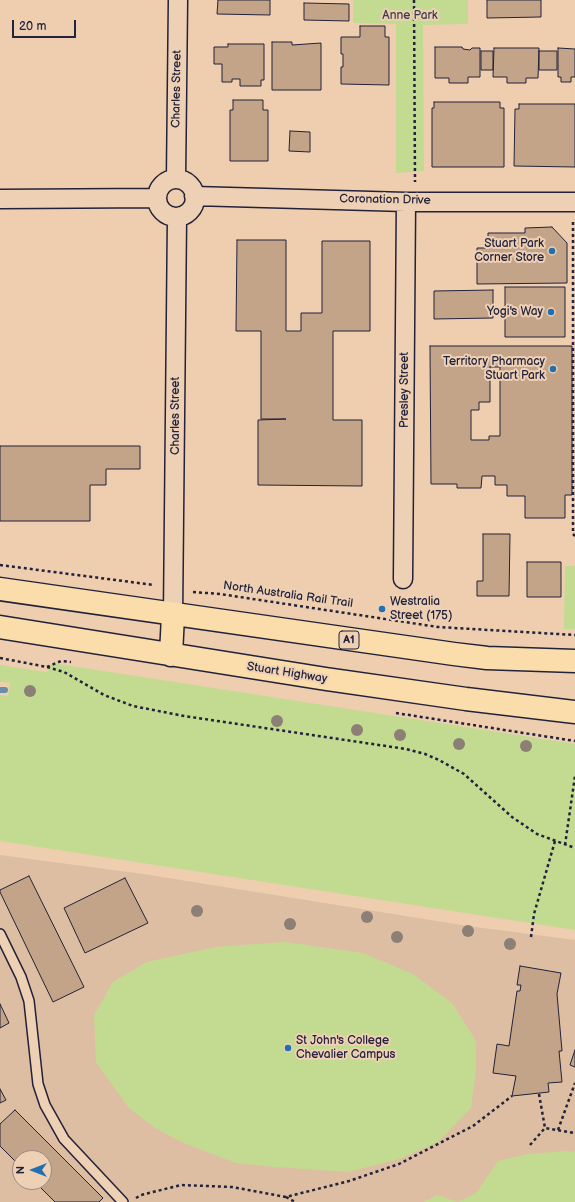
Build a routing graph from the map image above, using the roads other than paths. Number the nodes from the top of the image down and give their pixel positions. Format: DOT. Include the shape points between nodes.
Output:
graph roads {
  1 [pos="178,0"];
  2 [pos="176,179"];
  3 [pos="194,196"];
  4 [pos="157,198"];
  5 [pos="0,199"];
  6 [pos="410,201"];
  7 [pos="574,209"];
  8 [pos="177,216"];
  9 [pos="403,579"];
  10 [pos="0,589"];
  11 [pos="173,615"];
  12 [pos="0,627"];
  13 [pos="171,654"];
  14 [pos="575,661"];
  15 [pos="575,712"];
  16 [pos="0,934"];
  17 [pos="123,1202"];
  1 -- 2 [label="street, Charles Street"];
  2 -- 3 [label="street" via="186,182"];
  2 -- 4 [label="street" via="161,187"];
  3 -- 6 [label="street, Coronation Drive"];
  3 -- 8 [label="street" via="192,208"];
  4 -- 5 [label="street"];
  4 -- 8 [label="street" via="163,212"];
  6 -- 7 [label="street, Coronation Drive"];
  6 -- 9 [label="street, Presley Street"];
  8 -- 11 [label="street, Charles Street"];
  10 -- 11 [label="highway, A1"];
  11 -- 13 [label="highway"];
  11 -- 14 [label="highway, A1" via="487,658"];
  12 -- 13 [label="highway, Stuart Highway"];
  13 -- 15 [label="highway, Stuart Highway" via="458,698"];
  16 -- 17 [label="lane" via="21,977 29,1001 38,1084 45,1105 68,1144"];
}
